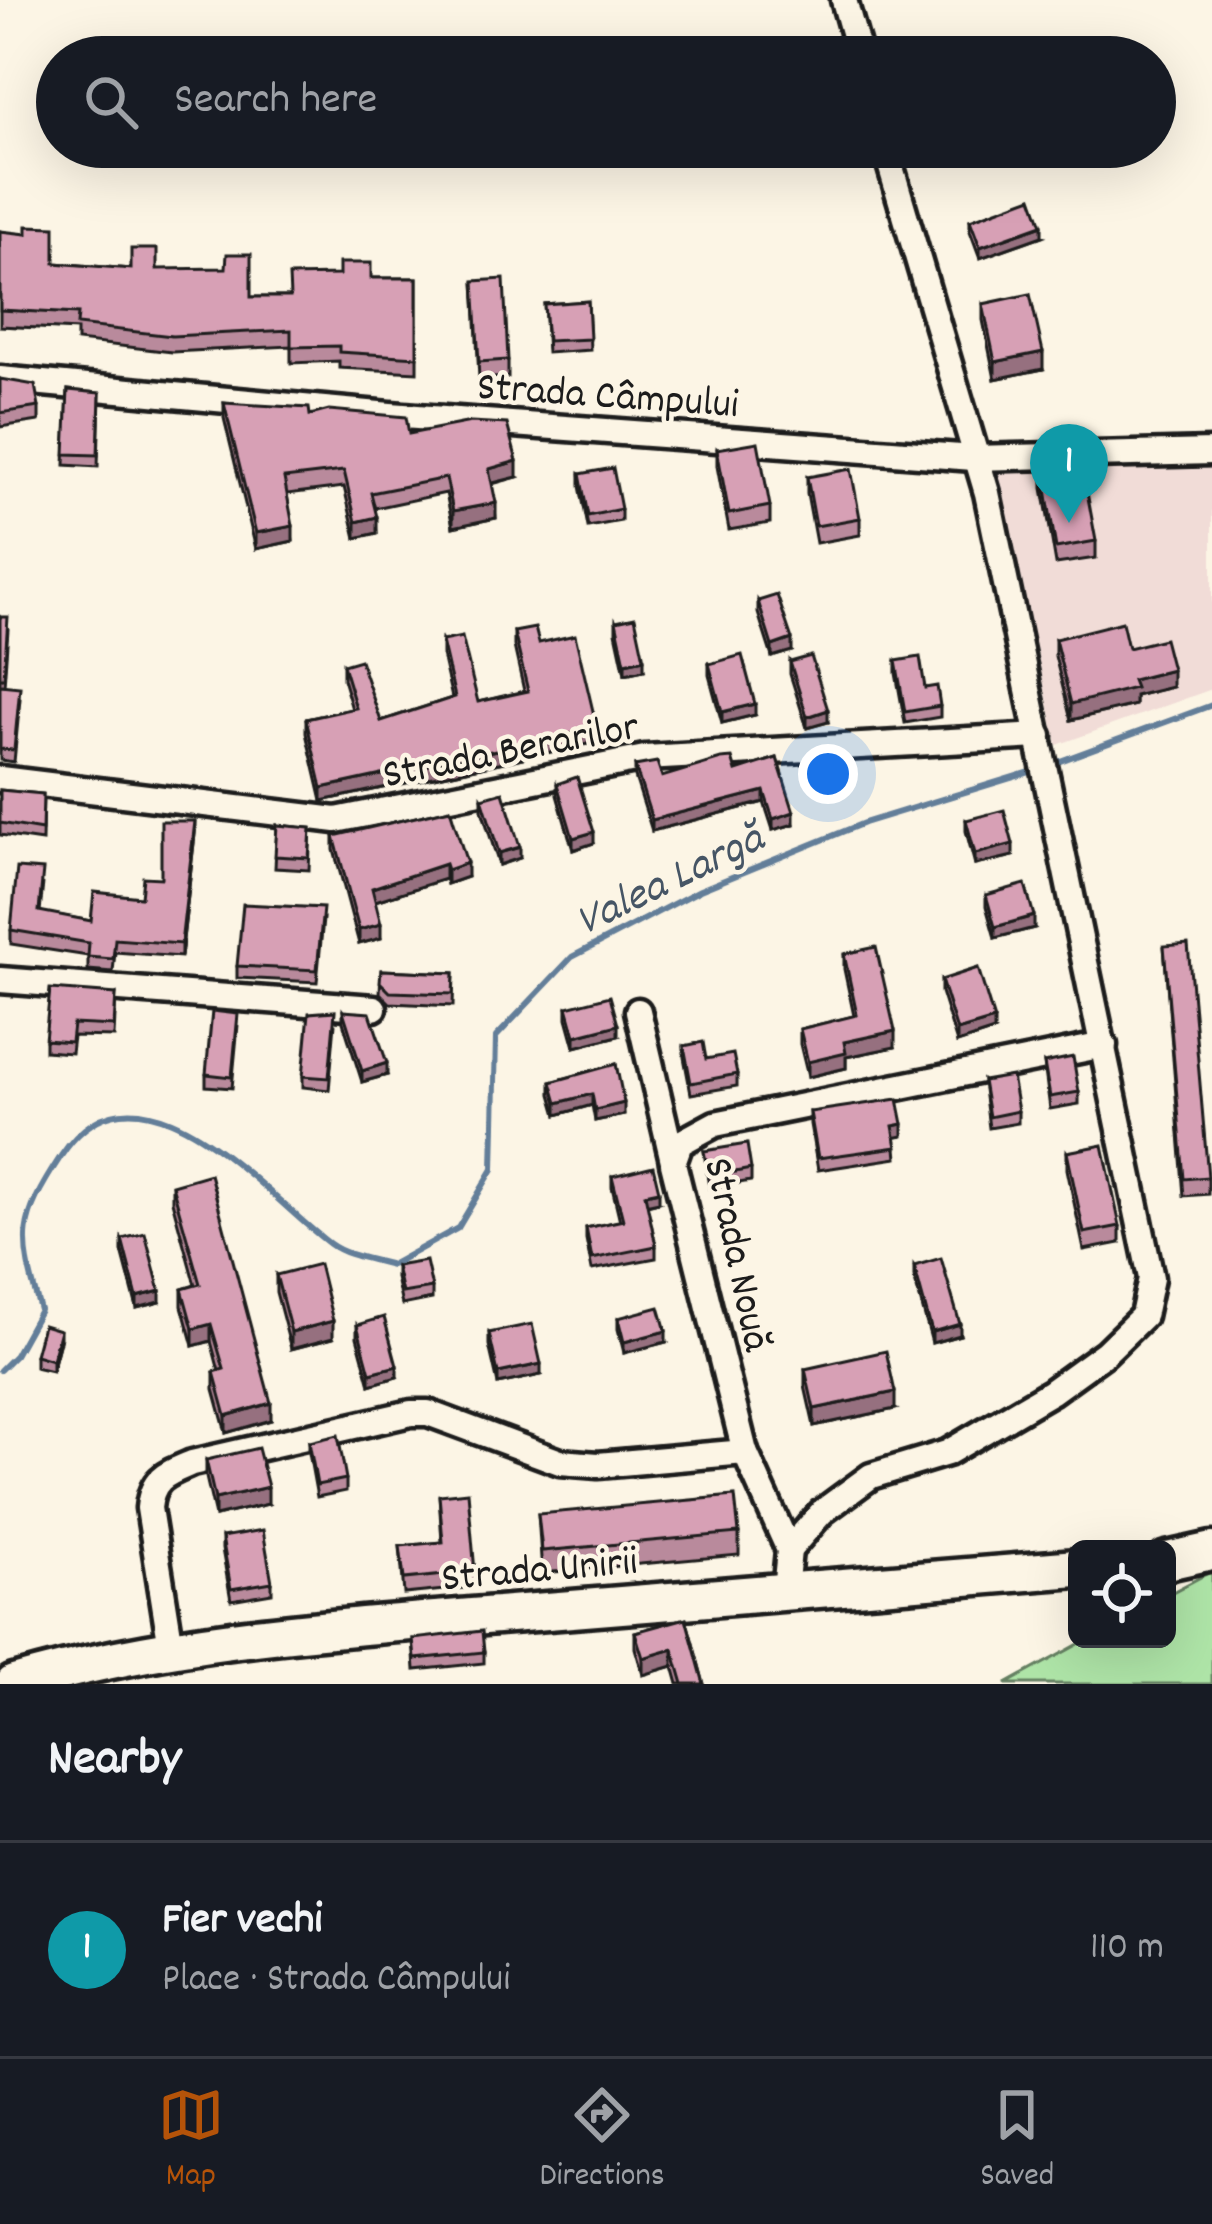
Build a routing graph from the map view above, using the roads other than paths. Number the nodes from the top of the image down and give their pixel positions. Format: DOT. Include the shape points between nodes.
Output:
graph roads {
  1 [pos="844,0"];
  2 [pos="854,36"];
  3 [pos="891,168"];
  4 [pos="0,379"];
  5 [pos="1212,452"];
  6 [pos="974,458"];
  7 [pos="1041,745"];
  8 [pos="0,779"];
  9 [pos="0,980"];
  10 [pos="374,1008"];
  11 [pos="638,1011"];
  12 [pos="1103,1046"];
  13 [pos="674,1163"];
  14 [pos="745,1452"];
  15 [pos="789,1550"];
  16 [pos="1212,1551"];
  17 [pos="1176,1559"];
  18 [pos="1068,1569"];
  19 [pos="785,1591"];
  20 [pos="171,1647"];
  21 [pos="14,1684"];
  1 -- 2 [label="street"];
  3 -- 6 [label="street"];
  4 -- 6 [label="street, Strada Câmpului"];
  5 -- 6 [label="street, Strada Câmpului"];
  6 -- 7 [label="street"];
  7 -- 8 [label="street, Strada Berarilor" via="645,758 336,820"];
  7 -- 12 [label="street"];
  9 -- 10 [label="street"];
  11 -- 13 [label="street"];
  12 -- 13 [label="street, Strada Nouă" via="715,1124 680,1143"];
  12 -- 15 [label="street" via="1151,1278 1143,1316 1052,1393 946,1453 872,1476 822,1511"];
  13 -- 14 [label="street, Strada Nouă"];
  14 -- 15 [label="street, Strada Nouă"];
  14 -- 20 [label="street" via="560,1462 411,1412 192,1462 151,1487"];
  15 -- 19 [label="street, Strada Nouă"];
  16 -- 17 [label="main road"];
  18 -- 19 [label="main road, Strada Unirii"];
  19 -- 20 [label="main road, Strada Unirii"];
  20 -- 21 [label="main road, Strada Unirii"];
}
